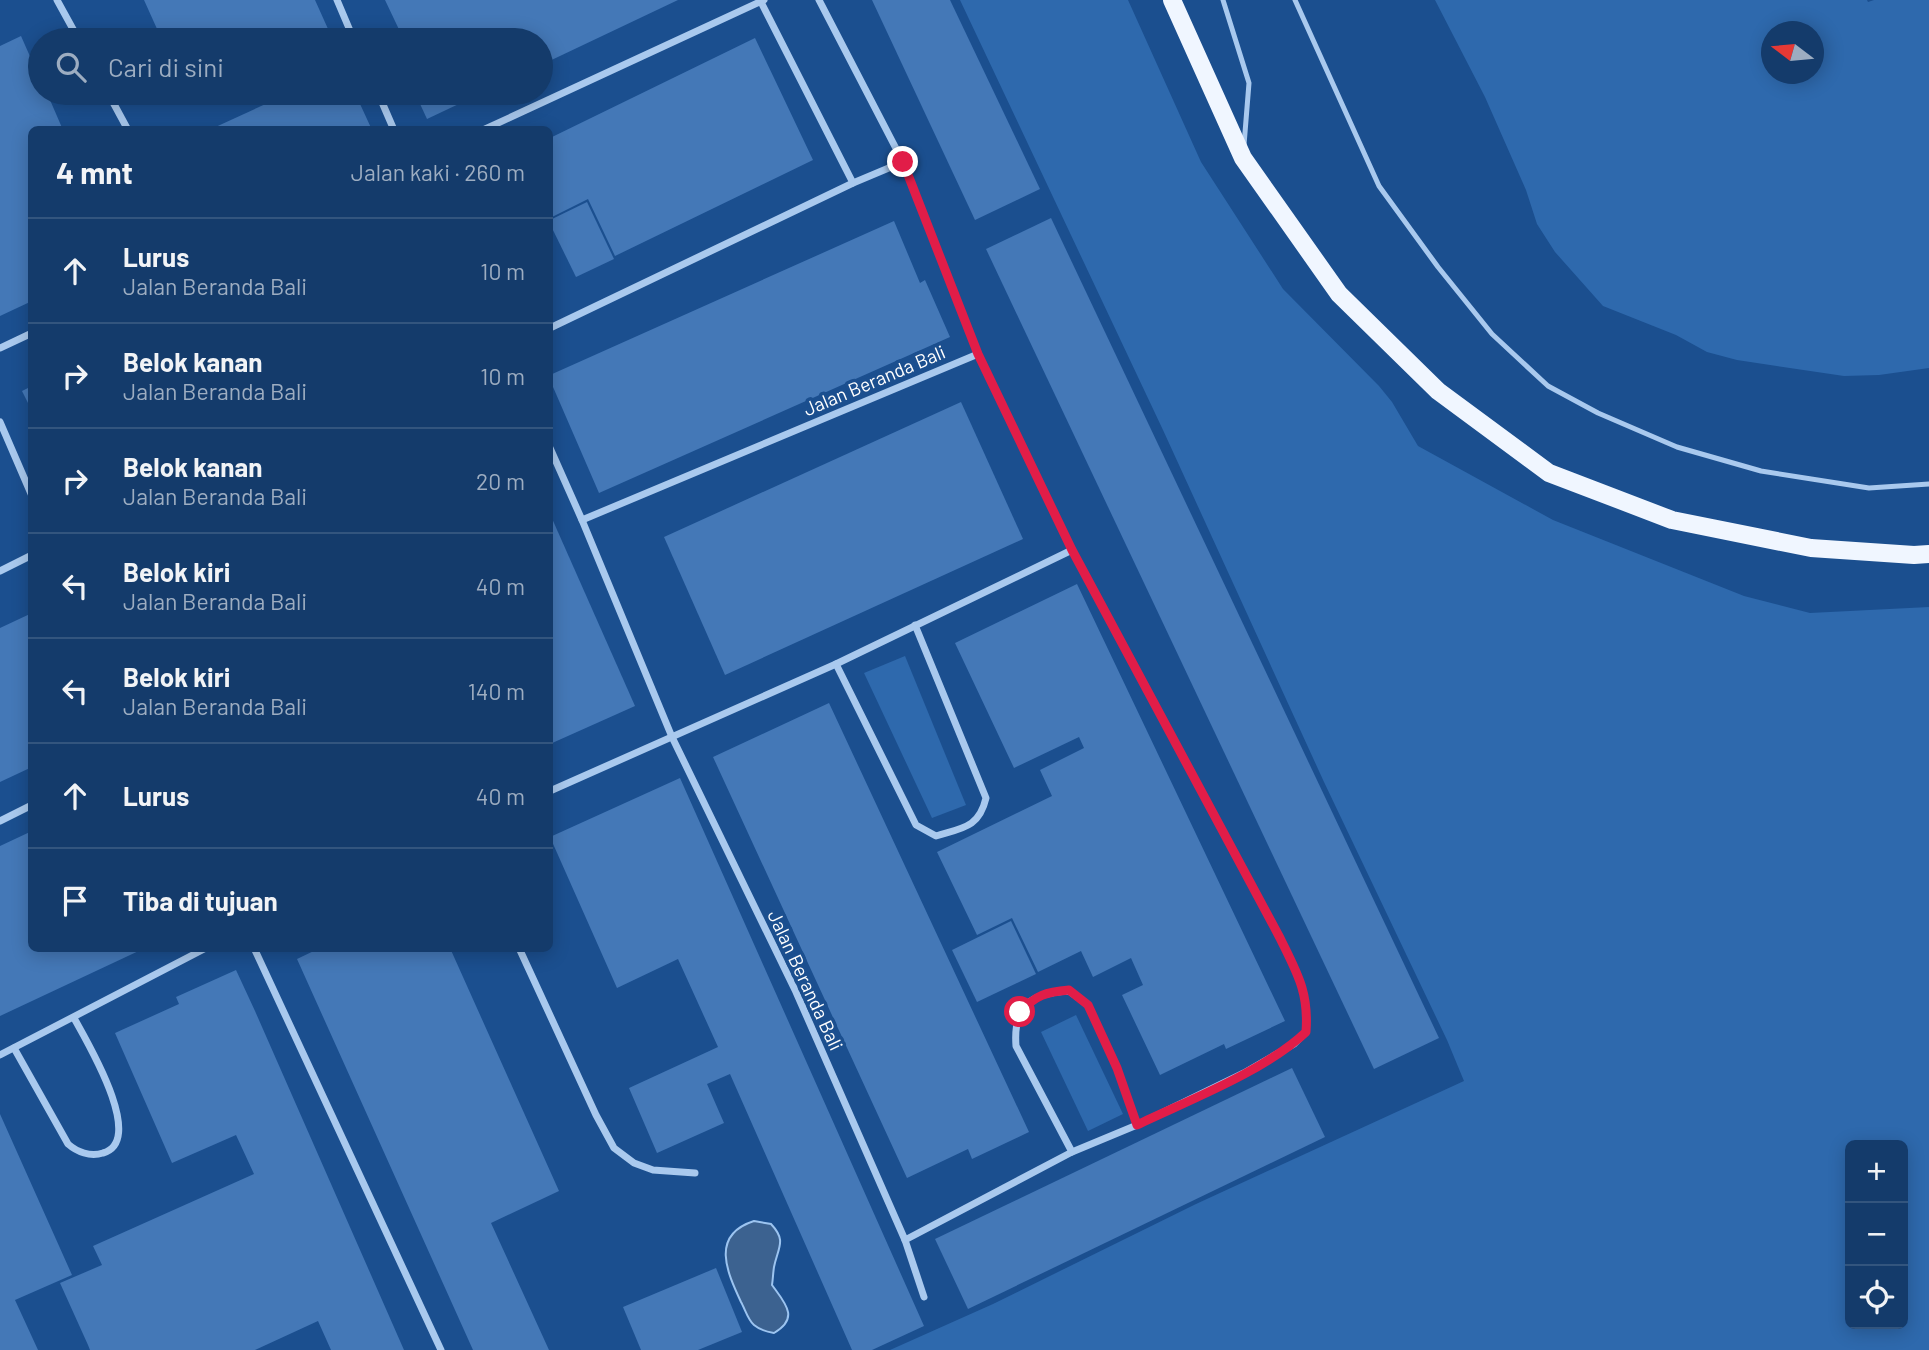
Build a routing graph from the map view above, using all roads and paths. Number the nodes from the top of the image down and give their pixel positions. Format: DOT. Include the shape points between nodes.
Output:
graph roads {
  1 [pos="57,0"];
  2 [pos="337,0"];
  3 [pos="819,0"];
  4 [pos="1172,0"];
  5 [pos="1223,0"];
  6 [pos="1295,0"];
  7 [pos="762,1"];
  8 [pos="72,28"];
  9 [pos="349,28"];
  10 [pos="553,98"];
  11 [pos="114,105"];
  12 [pos="383,105"];
  13 [pos="537,105"];
  14 [pos="126,126"];
  15 [pos="392,126"];
  16 [pos="492,126"];
  17 [pos="1243,158"];
  18 [pos="903,162"];
  19 [pos="853,183"];
  20 [pos="553,327"];
  21 [pos="28,335"];
  22 [pos="0,348"];
  23 [pos="978,354"];
  24 [pos="0,422"];
  25 [pos="553,455"];
  26 [pos="1929,484"];
  27 [pos="28,487"];
  28 [pos="582,520"];
  29 [pos="1072,550"];
  30 [pos="1929,554"];
  31 [pos="28,557"];
  32 [pos="0,571"];
  33 [pos="915,625"];
  34 [pos="836,664"];
  35 [pos="672,737"];
  36 [pos="553,790"];
  37 [pos="28,807"];
  38 [pos="0,821"];
  39 [pos="198,952"];
  40 [pos="256,952"];
  41 [pos="521,952"];
  42 [pos="74,1017"];
  43 [pos="14,1048"];
  44 [pos="0,1055"];
  45 [pos="1137,1125"];
  46 [pos="1072,1152"];
  47 [pos="695,1173"];
  48 [pos="905,1240"];
  49 [pos="923,1297"];
  50 [pos="441,1350"];
  1 -- 8 [label="street"];
  2 -- 9 [label="street"];
  3 -- 18 [label="street"];
  4 -- 17 [label="main road"];
  5 -- 17 [label="lane" via="1250,83"];
  6 -- 26 [label="lane" via="1379,186 1492,334 1548,386 1677,447 1761,471 1869,488"];
  7 -- 10 [label="street"];
  7 -- 19 [label="street"];
  11 -- 14 [label="street"];
  12 -- 15 [label="street"];
  13 -- 16 [label="street"];
  17 -- 30 [label="main road" via="1339,294 1438,391 1549,473 1672,520 1811,548"];
  18 -- 19 [label="street"];
  18 -- 23 [label="street"];
  19 -- 20 [label="street"];
  21 -- 22 [label="street"];
  23 -- 28 [label="street, Jalan Beranda Bali"];
  23 -- 29 [label="street"];
  24 -- 27 [label="street"];
  25 -- 28 [label="street, Jalan Beranda Bali"];
  28 -- 35 [label="street, Jalan Beranda Bali"];
  29 -- 33 [label="street"];
  29 -- 45 [label="street" via="1280,938 1301,981 1308,1010 1306,1032 1294,1044"];
  31 -- 32 [label="street"];
  33 -- 34 [label="street"];
  33 -- 34 [label="street" via="986,798 983,813 966,827 936,836 916,825"];
  34 -- 35 [label="street"];
  35 -- 36 [label="street"];
  35 -- 48 [label="street, Jalan Beranda Bali" via="796,992"];
  37 -- 38 [label="street"];
  39 -- 42 [label="street"];
  40 -- 50 [label="street"];
  41 -- 47 [label="street" via="614,1148 653,1170"];
  42 -- 43 [label="street"];
  42 -- 43 [label="street" via="119,1114 117,1138 110,1150 85,1153 68,1144"];
  43 -- 44 [label="street"];
  45 -- 46 [label="street"];
  45 -- 46 [label="street" via="1088,1005 1069,990 1032,999 1014,1027 1016,1046"];
  46 -- 48 [label="street"];
  48 -- 49 [label="street, Jalan Beranda Bali"];
}
